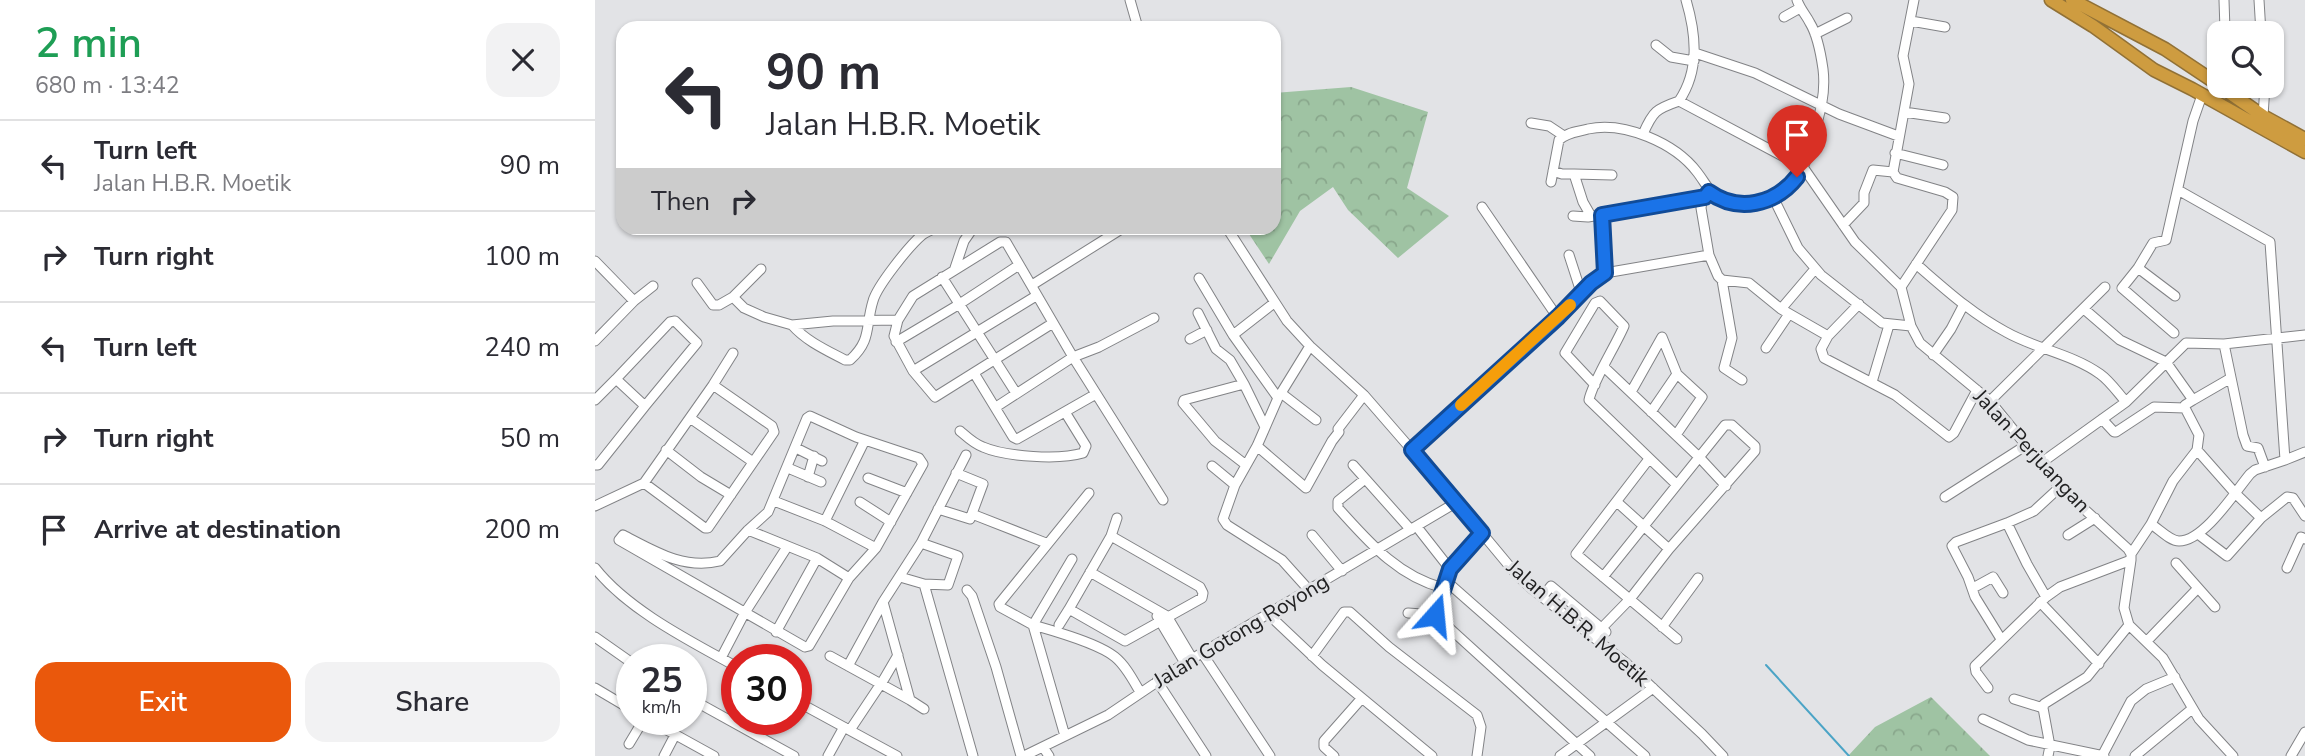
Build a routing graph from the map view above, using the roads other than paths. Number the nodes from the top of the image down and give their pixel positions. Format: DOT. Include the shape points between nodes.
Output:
graph roads {
  1 [pos="1130,0"];
  2 [pos="1686,0"];
  3 [pos="1914,0"];
  4 [pos="2050,0"];
  5 [pos="2224,0"];
  6 [pos="2259,0"];
  7 [pos="2074,1"];
  8 [pos="1798,4"];
  9 [pos="1784,17"];
  10 [pos="1847,18"];
  11 [pos="1136,21"];
  12 [pos="1911,21"];
  13 [pos="2225,21"];
  14 [pos="2261,21"];
  15 [pos="1945,27"];
  16 [pos="1815,34"];
  17 [pos="1656,45"];
  18 [pos="2165,50"];
  19 [pos="1695,57"];
  20 [pos="2181,59"];
  21 [pos="2154,70"];
  22 [pos="2207,77"];
  23 [pos="2173,79"];
  24 [pos="2202,95"];
  25 [pos="2237,98"];
  26 [pos="2264,98"];
  27 [pos="1679,101"];
  28 [pos="1822,106"];
  29 [pos="1903,112"];
  30 [pos="2263,116"];
  31 [pos="1945,118"];
  32 [pos="1531,123"];
  33 [pos="1643,134"];
  34 [pos="1564,136"];
  35 [pos="1898,136"];
  36 [pos="2305,139"];
  37 [pos="2305,152"];
  38 [pos="1895,153"];
  39 [pos="1943,164"];
  40 [pos="1803,167"];
  41 [pos="1553,171"];
  42 [pos="1893,172"];
  43 [pos="1574,174"];
  44 [pos="1612,175"];
  45 [pos="1551,182"];
  46 [pos="2178,190"];
  47 [pos="1707,195"];
  48 [pos="1773,197"];
  49 [pos="1482,207"];
  50 [pos="1602,215"];
  51 [pos="1573,216"];
  52 [pos="1591,216"];
  53 [pos="1843,225"];
  54 [pos="924,235"];
  55 [pos="968,235"];
  56 [pos="1112,235"];
  57 [pos="1231,235"];
  58 [pos="1569,254"];
  59 [pos="1709,254"];
  60 [pos="595,261"];
  61 [pos="1916,264"];
  62 [pos="1019,265"];
  63 [pos="955,268"];
  64 [pos="2138,268"];
  65 [pos="1815,269"];
  66 [pos="761,270"];
  67 [pos="1605,273"];
  68 [pos="941,277"];
  69 [pos="1199,278"];
  70 [pos="1721,280"];
  71 [pos="697,283"];
  72 [pos="1032,285"];
  73 [pos="653,286"];
  74 [pos="1901,287"];
  75 [pos="2105,287"];
  76 [pos="1581,292"];
  77 [pos="1036,296"];
  78 [pos="2175,296"];
  79 [pos="733,297"];
  80 [pos="634,302"];
  81 [pos="1274,303"];
  82 [pos="1859,304"];
  83 [pos="958,305"];
  84 [pos="1963,306"];
  85 [pos="2084,309"];
  86 [pos="1785,312"];
  87 [pos="1198,313"];
  88 [pos="1558,317"];
  89 [pos="1154,318"];
  90 [pos="898,320"];
  91 [pos="869,322"];
  92 [pos="1053,323"];
  93 [pos="792,325"];
  94 [pos="1889,325"];
  95 [pos="1911,327"];
  96 [pos="1207,330"];
  97 [pos="976,332"];
  98 [pos="2175,333"];
  99 [pos="1233,335"];
  100 [pos="2305,335"];
  101 [pos="1828,336"];
  102 [pos="2277,338"];
  103 [pos="1190,339"];
  104 [pos="595,341"];
  105 [pos="896,342"];
  106 [pos="2224,344"];
  107 [pos="1310,346"];
  108 [pos="1766,348"];
  109 [pos="2045,349"];
  110 [pos="733,353"];
  111 [pos="1933,355"];
  112 [pos="1073,357"];
  113 [pos="994,360"];
  114 [pos="2166,362"];
  115 [pos="1604,367"];
  116 [pos="913,371"];
  117 [pos="974,373"];
  118 [pos="1677,373"];
  119 [pos="2231,378"];
  120 [pos="616,379"];
  121 [pos="1742,380"];
  122 [pos="1872,382"];
  123 [pos="1244,384"];
  124 [pos="713,385"];
  125 [pos="1595,385"];
  126 [pos="1977,390"];
  127 [pos="1630,392"];
  128 [pos="1016,393"];
  129 [pos="1096,394"];
  130 [pos="1364,395"];
  131 [pos="1280,396"];
  132 [pos="595,400"];
  133 [pos="2193,400"];
  134 [pos="1990,401"];
  135 [pos="2126,402"];
  136 [pos="645,406"];
  137 [pos="996,407"];
  138 [pos="2185,408"];
  139 [pos="1065,412"];
  140 [pos="1651,412"];
  141 [pos="690,418"];
  142 [pos="2102,419"];
  143 [pos="1316,420"];
  144 [pos="1265,427"];
  145 [pos="960,431"];
  146 [pos="1675,435"];
  147 [pos="865,440"];
  148 [pos="1257,446"];
  149 [pos="2025,446"];
  150 [pos="796,448"];
  151 [pos="666,450"];
  152 [pos="1412,450"];
  153 [pos="2197,450"];
  154 [pos="2305,452"];
  155 [pos="966,455"];
  156 [pos="1700,458"];
  157 [pos="1649,459"];
  158 [pos="2285,460"];
  159 [pos="753,463"];
  160 [pos="2041,463"];
  161 [pos="595,465"];
  162 [pos="1212,466"];
  163 [pos="1247,466"];
  164 [pos="1353,466"];
  165 [pos="2265,467"];
  166 [pos="787,468"];
  167 [pos="956,473"];
  168 [pos="808,477"];
  169 [pos="868,478"];
  170 [pos="1365,479"];
  171 [pos="821,482"];
  172 [pos="644,483"];
  173 [pos="1676,484"];
  174 [pos="1235,485"];
  175 [pos="1726,486"];
  176 [pos="2060,487"];
  177 [pos="907,493"];
  178 [pos="1089,493"];
  179 [pos="2235,493"];
  180 [pos="731,495"];
  181 [pos="1945,497"];
  182 [pos="1163,500"];
  183 [pos="774,501"];
  184 [pos="860,502"];
  185 [pos="1457,502"];
  186 [pos="1617,502"];
  187 [pos="595,506"];
  188 [pos="938,509"];
  189 [pos="972,514"];
  190 [pos="2305,516"];
  191 [pos="1117,518"];
  192 [pos="2095,518"];
  193 [pos="2261,519"];
  194 [pos="825,521"];
  195 [pos="891,522"];
  196 [pos="2007,523"];
  197 [pos="2151,524"];
  198 [pos="1645,527"];
  199 [pos="1414,529"];
  200 [pos="748,530"];
  201 [pos="1482,533"];
  202 [pos="2198,534"];
  203 [pos="1312,535"];
  204 [pos="2068,535"];
  205 [pos="1111,536"];
  206 [pos="2305,539"];
  207 [pos="921,543"];
  208 [pos="1046,543"];
  209 [pos="787,547"];
  210 [pos="876,548"];
  211 [pos="1669,549"];
  212 [pos="1377,551"];
  213 [pos="2131,557"];
  214 [pos="817,558"];
  215 [pos="1072,559"];
  216 [pos="666,563"];
  217 [pos="2176,563"];
  218 [pos="595,568"];
  219 [pos="2287,568"];
  220 [pos="1450,569"];
  221 [pos="1342,571"];
  222 [pos="1090,572"];
  223 [pos="900,576"];
  224 [pos="1603,577"];
  225 [pos="849,578"];
  226 [pos="1698,578"];
  227 [pos="599,580"];
  228 [pos="924,584"];
  229 [pos="1445,585"];
  230 [pos="1973,588"];
  231 [pos="2198,588"];
  232 [pos="967,590"];
  233 [pos="1309,590"];
  234 [pos="2003,593"];
  235 [pos="1542,597"];
  236 [pos="1630,599"];
  237 [pos="2043,600"];
  238 [pos="883,603"];
  239 [pos="2215,607"];
  240 [pos="1069,609"];
  241 [pos="744,614"];
  242 [pos="1268,614"];
  243 [pos="1408,614"];
  244 [pos="1435,615"];
  245 [pos="1164,619"];
  246 [pos="1033,625"];
  247 [pos="1059,625"];
  248 [pos="2129,625"];
  249 [pos="1605,627"];
  250 [pos="1662,627"];
  251 [pos="776,632"];
  252 [pos="595,637"];
  253 [pos="1597,638"];
  254 [pos="1677,639"];
  255 [pos="2001,639"];
  256 [pos="2147,641"];
  257 [pos="728,644"];
  258 [pos="616,652"];
  259 [pos="1202,653"];
  260 [pos="898,654"];
  261 [pos="830,656"];
  262 [pos="1312,656"];
  263 [pos="721,658"];
  264 [pos="1189,661"];
  265 [pos="2099,664"];
  266 [pos="848,666"];
  267 [pos="2175,677"];
  268 [pos="1157,681"];
  269 [pos="880,684"];
  270 [pos="595,688"];
  271 [pos="1653,688"];
  272 [pos="1988,688"];
  273 [pos="1140,692"];
  274 [pos="1362,698"];
  275 [pos="910,699"];
  276 [pos="2014,699"];
  277 [pos="616,700"];
  278 [pos="707,708"];
  279 [pos="2043,708"];
  280 [pos="812,709"];
  281 [pos="924,709"];
  282 [pos="2192,709"];
  283 [pos="1983,719"];
  284 [pos="1606,722"];
  285 [pos="847,728"];
  286 [pos="2305,732"];
  287 [pos="635,735"];
  288 [pos="674,735"];
  289 [pos="677,735"];
  290 [pos="1065,736"];
  291 [pos="629,744"];
  292 [pos="1577,745"];
  293 [pos="1043,747"];
  294 [pos="2049,751"];
  295 [pos="2228,755"];
  296 [pos="2292,755"];
  297 [pos="664,756"];
  298 [pos="714,756"];
  299 [pos="794,756"];
  300 [pos="828,756"];
  301 [pos="897,756"];
  302 [pos="973,756"];
  303 [pos="1023,756"];
  304 [pos="1049,756"];
  305 [pos="1206,756"];
  306 [pos="1270,756"];
  307 [pos="1334,756"];
  308 [pos="1432,756"];
  309 [pos="1477,756"];
  310 [pos="1560,756"];
  311 [pos="1590,756"];
  312 [pos="1645,756"];
  313 [pos="1723,756"];
  314 [pos="2102,756"];
  315 [pos="2135,756"];
  1 -- 11 [label="street"];
  2 -- 19 [label="street"];
  3 -- 12 [label="street"];
  4 -- 21 [label="highway"];
  5 -- 13 [label="street"];
  6 -- 14 [label="street"];
  7 -- 18 [label="highway"];
  8 -- 9 [label="street"];
  8 -- 16 [label="street"];
  10 -- 16 [label="street"];
  12 -- 15 [label="street"];
  12 -- 29 [label="street" via="1903,55 1909,80"];
  16 -- 28 [label="street" via="1823,67"];
  17 -- 19 [label="street" via="1671,57"];
  18 -- 20 [label="highway"];
  18 -- 21 [label="highway"];
  19 -- 27 [label="street" via="1690,84"];
  19 -- 28 [label="street" via="1755,72"];
  20 -- 22 [label="highway"];
  20 -- 23 [label="highway"];
  21 -- 23 [label="highway"];
  23 -- 24 [label="highway"];
  24 -- 37 [label="highway"];
  24 -- 46 [label="street"];
  25 -- 30 [label="highway"];
  26 -- 30 [label="street"];
  27 -- 33 [label="street" via="1657,110"];
  27 -- 40 [label="street"];
  28 -- 35 [label="street"];
  28 -- 40 [label="street"];
  29 -- 31 [label="street"];
  29 -- 35 [label="street"];
  30 -- 36 [label="highway"];
  32 -- 34 [label="street" via="1549,126"];
  33 -- 34 [label="street" via="1605,126"];
  33 -- 47 [label="street" via="1690,164"];
  34 -- 41 [label="street" via="1557,146"];
  35 -- 38 [label="street"];
  38 -- 39 [label="street"];
  38 -- 42 [label="street"];
  40 -- 48 [label="street" via="1793,183"];
  40 -- 53 [label="street"];
  41 -- 43 [label="street"];
  41 -- 45 [label="street"];
  42 -- 53 [label="street" via="1873,170 1864,204"];
  42 -- 61 [label="street" via="1897,178 1952,197 1952,211"];
  43 -- 44 [label="street"];
  43 -- 52 [label="street"];
  46 -- 64 [label="street" via="2166,240 2153,243"];
  46 -- 102 [label="street" via="2270,242"];
  47 -- 48 [label="street" via="1749,204"];
  47 -- 50 [label="street"];
  47 -- 59 [label="street" via="1701,208"];
  48 -- 65 [label="street" via="1794,241"];
  49 -- 88 [label="street"];
  50 -- 52 [label="street"];
  50 -- 67 [label="street"];
  51 -- 52 [label="street"];
  53 -- 74 [label="street"];
  54 -- 91 [label="street" via="885,280 874,298"];
  55 -- 63 [label="street"];
  56 -- 72 [label="street"];
  57 -- 81 [label="street, Jalan H.B.R. Moetik"];
  58 -- 76 [label="street"];
  59 -- 67 [label="street"];
  59 -- 70 [label="street"];
  60 -- 80 [label="street"];
  61 -- 74 [label="street"];
  61 -- 84 [label="street"];
  62 -- 63 [label="street" via="1002,241"];
  62 -- 72 [label="street"];
  62 -- 83 [label="street"];
  63 -- 68 [label="street"];
  64 -- 78 [label="street"];
  64 -- 98 [label="street" via="2122,288"];
  65 -- 82 [label="street"];
  65 -- 86 [label="street"];
  66 -- 79 [label="street"];
  67 -- 76 [label="street"];
  68 -- 83 [label="street"];
  68 -- 90 [label="street" via="913,296"];
  69 -- 99 [label="street"];
  70 -- 86 [label="street" via="1749,283"];
  70 -- 121 [label="street" via="1733,338 1724,368"];
  71 -- 79 [label="street" via="713,305"];
  72 -- 77 [label="street"];
  73 -- 80 [label="street"];
  74 -- 95 [label="street, Jalan Perjuangan"];
  75 -- 85 [label="street"];
  76 -- 88 [label="street"];
  77 -- 92 [label="street"];
  77 -- 97 [label="street"];
  79 -- 93 [label="street" via="744,308"];
  80 -- 104 [label="street"];
  81 -- 99 [label="street"];
  81 -- 107 [label="street, Jalan H.B.R. Moetik"];
  82 -- 94 [label="street"];
  82 -- 101 [label="street"];
  83 -- 97 [label="street"];
  83 -- 105 [label="street"];
  84 -- 109 [label="street"];
  84 -- 111 [label="street"];
  85 -- 109 [label="street"];
  85 -- 114 [label="street" via="2120,340"];
  86 -- 101 [label="street"];
  86 -- 108 [label="street"];
  87 -- 96 [label="street"];
  88 -- 152 [label="street"];
  89 -- 112 [label="street"];
  90 -- 91 [label="street"];
  90 -- 105 [label="street"];
  91 -- 93 [label="street"];
  91 -- 93 [label="street" via="865,343 848,361"];
  92 -- 112 [label="street"];
  92 -- 113 [label="street"];
  94 -- 95 [label="street"];
  94 -- 122 [label="street"];
  95 -- 111 [label="street, Jalan Perjuangan"];
  96 -- 103 [label="street"];
  96 -- 123 [label="street"];
  97 -- 113 [label="street"];
  97 -- 116 [label="street"];
  99 -- 131 [label="street"];
  100 -- 102 [label="street"];
  101 -- 122 [label="street" via="1821,349 1824,358"];
  102 -- 106 [label="street"];
  102 -- 158 [label="street"];
  105 -- 116 [label="street"];
  106 -- 114 [label="street" via="2186,343"];
  106 -- 119 [label="street"];
  107 -- 130 [label="street, Jalan H.B.R. Moetik"];
  107 -- 131 [label="street"];
  109 -- 134 [label="street"];
  109 -- 135 [label="street" via="2102,375"];
  110 -- 124 [label="street"];
  111 -- 126 [label="street, Jalan Perjuangan"];
  112 -- 128 [label="street"];
  112 -- 129 [label="street"];
  113 -- 117 [label="street"];
  113 -- 128 [label="street"];
  114 -- 133 [label="street"];
  114 -- 135 [label="street"];
  115 -- 125 [label="street"];
  115 -- 125 [label="street" via="1624,324 1600,301 1565,353"];
  115 -- 127 [label="street"];
  116 -- 117 [label="street" via="935,397"];
  117 -- 137 [label="street"];
  118 -- 127 [label="street" via="1660,338"];
  118 -- 140 [label="street"];
  118 -- 146 [label="street" via="1702,398"];
  119 -- 133 [label="street"];
  119 -- 165 [label="street" via="2247,446 2257,448"];
  120 -- 132 [label="street"];
  120 -- 136 [label="street"];
  120 -- 136 [label="street" via="670,322 686,330 697,343"];
  122 -- 126 [label="street" via="1949,437"];
  123 -- 144 [label="street"];
  123 -- 163 [label="street" via="1183,403 1215,441"];
  124 -- 141 [label="street"];
  124 -- 159 [label="street" via="773,428"];
  125 -- 157 [label="street" via="1591,402"];
  126 -- 134 [label="street, Jalan Perjuangan"];
  127 -- 140 [label="street"];
  128 -- 137 [label="street"];
  129 -- 139 [label="street"];
  129 -- 182 [label="street"];
  130 -- 148 [label="street" via="1338,429 1305,488"];
  130 -- 152 [label="street, Jalan H.B.R. Moetik"];
  131 -- 143 [label="street"];
  131 -- 144 [label="street"];
  133 -- 138 [label="street"];
  134 -- 149 [label="street, Jalan Perjuangan"];
  135 -- 142 [label="street"];
  136 -- 161 [label="street"];
  137 -- 139 [label="street" via="1017,439"];
  138 -- 142 [label="street" via="2154,407 2116,432"];
  138 -- 153 [label="street" via="2200,440"];
  139 -- 145 [label="street" via="1086,446 1083,453 1071,457 990,450"];
  140 -- 146 [label="street"];
  141 -- 151 [label="street"];
  141 -- 159 [label="street"];
  142 -- 160 [label="street"];
  144 -- 148 [label="street"];
  146 -- 156 [label="street"];
  147 -- 150 [label="street" via="810,416"];
  147 -- 177 [label="street" via="922,460"];
  147 -- 194 [label="street"];
  148 -- 163 [label="street"];
  149 -- 160 [label="street, Jalan Perjuangan"];
  149 -- 181 [label="street"];
  150 -- 166 [label="street"];
  150 -- 168 [label="street" via="818,458"];
  151 -- 172 [label="street"];
  151 -- 180 [label="street"];
  152 -- 185 [label="street, Jalan H.B.R. Moetik"];
  153 -- 179 [label="street"];
  153 -- 197 [label="street" via="2173,481"];
  154 -- 158 [label="street"];
  155 -- 167 [label="street"];
  156 -- 173 [label="street"];
  156 -- 175 [label="street"];
  156 -- 175 [label="street" via="1727,424 1755,446"];
  157 -- 173 [label="street"];
  157 -- 186 [label="street"];
  158 -- 165 [label="street"];
  159 -- 180 [label="street"];
  160 -- 176 [label="street, Jalan Perjuangan"];
  162 -- 174 [label="street"];
  163 -- 174 [label="street"];
  164 -- 170 [label="street"];
  165 -- 179 [label="street" via="2250,474"];
  166 -- 168 [label="street"];
  166 -- 183 [label="street"];
  167 -- 188 [label="street"];
  167 -- 189 [label="street" via="983,484"];
  168 -- 171 [label="street"];
  169 -- 177 [label="street"];
  170 -- 199 [label="street"];
  170 -- 212 [label="street" via="1337,504"];
  172 -- 180 [label="street" via="707,528"];
  172 -- 187 [label="street"];
  173 -- 198 [label="street"];
  174 -- 233 [label="street" via="1224,522 1282,560"];
  175 -- 211 [label="street"];
  176 -- 192 [label="street, Jalan Perjuangan"];
  176 -- 196 [label="street" via="2034,511"];
  177 -- 195 [label="street"];
  178 -- 208 [label="street"];
  179 -- 193 [label="street"];
  179 -- 202 [label="street"];
  183 -- 194 [label="street"];
  183 -- 200 [label="street"];
  184 -- 195 [label="street"];
  185 -- 199 [label="street, Jalan Gotong Royong"];
  185 -- 201 [label="street, Jalan H.B.R. Moetik"];
  186 -- 198 [label="street"];
  186 -- 224 [label="street" via="1576,553"];
  188 -- 189 [label="street" via="970,519"];
  188 -- 207 [label="street"];
  189 -- 208 [label="street"];
  190 -- 193 [label="street" via="2290,496"];
  191 -- 205 [label="street"];
  192 -- 204 [label="street"];
  192 -- 213 [label="street, Jalan Perjuangan" via="2123,543"];
  193 -- 202 [label="street" via="2227,556"];
  194 -- 210 [label="street"];
  195 -- 210 [label="street"];
  196 -- 230 [label="street" via="1952,545"];
  196 -- 237 [label="street"];
  197 -- 202 [label="street" via="2176,540"];
  197 -- 213 [label="street"];
  198 -- 211 [label="street"];
  198 -- 224 [label="street"];
  199 -- 212 [label="street, Jalan Gotong Royong"];
  199 -- 220 [label="street"];
  200 -- 209 [label="street"];
  200 -- 216 [label="street" via="720,561"];
  201 -- 220 [label="street"];
  201 -- 235 [label="street, Jalan H.B.R. Moetik"];
  203 -- 221 [label="street"];
  205 -- 222 [label="street"];
  205 -- 245 [label="street" via="1202,589 1202,598"];
  206 -- 219 [label="street" via="2301,537"];
  207 -- 223 [label="street"];
  207 -- 228 [label="street" via="958,556 947,586"];
  208 -- 246 [label="street" via="999,602 1000,607"];
  209 -- 214 [label="street"];
  209 -- 241 [label="street"];
  210 -- 225 [label="street"];
  211 -- 236 [label="street"];
  212 -- 221 [label="street, Jalan Gotong Royong"];
  212 -- 229 [label="street" via="1405,572"];
  213 -- 237 [label="street" via="2067,584"];
  213 -- 248 [label="street" via="2124,608"];
  214 -- 225 [label="street"];
  214 -- 251 [label="street"];
  215 -- 246 [label="street"];
  216 -- 216 [label="street" via="621,542 621,536 624,535"];
  216 -- 241 [label="street"];
  217 -- 231 [label="street"];
  218 -- 227 [label="street"];
  220 -- 229 [label="street"];
  221 -- 233 [label="street, Jalan Gotong Royong"];
  222 -- 240 [label="street"];
  222 -- 245 [label="street" via="1151,606"];
  223 -- 228 [label="street"];
  223 -- 238 [label="street"];
  224 -- 236 [label="street"];
  225 -- 251 [label="street" via="809,646"];
  226 -- 250 [label="street"];
  227 -- 263 [label="street"];
  228 -- 302 [label="street"];
  229 -- 244 [label="street"];
  229 -- 284 [label="street"];
  230 -- 234 [label="street" via="1993,577"];
  230 -- 255 [label="street"];
  231 -- 239 [label="street"];
  231 -- 256 [label="street"];
  232 -- 303 [label="street"];
  233 -- 242 [label="street, Jalan Gotong Royong"];
  235 -- 249 [label="street" via="1551,586"];
  235 -- 253 [label="street, Jalan H.B.R. Moetik"];
  236 -- 249 [label="street"];
  236 -- 250 [label="street"];
  237 -- 255 [label="street"];
  237 -- 265 [label="street"];
  238 -- 260 [label="street"];
  238 -- 266 [label="street"];
  240 -- 245 [label="street" via="1123,641"];
  240 -- 247 [label="street"];
  241 -- 251 [label="street"];
  241 -- 257 [label="street"];
  242 -- 259 [label="street, Jalan Gotong Royong"];
  242 -- 262 [label="street"];
  243 -- 244 [label="street"];
  244 -- 292 [label="street"];
  245 -- 264 [label="street"];
  246 -- 273 [label="street" via="1109,653"];
  246 -- 290 [label="street"];
  248 -- 256 [label="street"];
  248 -- 265 [label="street"];
  249 -- 253 [label="street"];
  250 -- 254 [label="street"];
  252 -- 258 [label="street"];
  253 -- 271 [label="street, Jalan H.B.R. Moetik"];
  255 -- 272 [label="street" via="1975,666"];
  256 -- 267 [label="street"];
  259 -- 264 [label="street, Jalan Gotong Royong"];
  259 -- 306 [label="street"];
  260 -- 269 [label="street"];
  260 -- 275 [label="street"];
  261 -- 266 [label="street"];
  262 -- 274 [label="street"];
  262 -- 309 [label="street" via="1344,612 1350,611 1477,715 1482,727"];
  264 -- 268 [label="street, Jalan Gotong Royong"];
  265 -- 279 [label="street"];
  266 -- 269 [label="street"];
  267 -- 282 [label="street"];
  267 -- 314 [label="street" via="2131,701"];
  268 -- 273 [label="street, Jalan Gotong Royong"];
  268 -- 305 [label="street"];
  269 -- 275 [label="street"];
  269 -- 285 [label="street"];
  270 -- 277 [label="street"];
  271 -- 284 [label="street"];
  271 -- 313 [label="street, Jalan H.B.R. Moetik"];
  273 -- 290 [label="street, Jalan Gotong Royong" via="1108,715"];
  274 -- 307 [label="street" via="1324,741"];
  274 -- 308 [label="street"];
  275 -- 281 [label="street"];
  276 -- 279 [label="street"];
  278 -- 299 [label="street"];
  279 -- 294 [label="street"];
  280 -- 285 [label="street"];
  282 -- 295 [label="street"];
  282 -- 315 [label="street"];
  283 -- 294 [label="street"];
  284 -- 292 [label="street"];
  284 -- 312 [label="street"];
  285 -- 300 [label="street"];
  285 -- 301 [label="street"];
  286 -- 296 [label="street"];
  287 -- 291 [label="street"];
  288 -- 297 [label="street"];
  289 -- 298 [label="street"];
  290 -- 293 [label="street, Jalan Gotong Royong"];
  292 -- 310 [label="street"];
  292 -- 311 [label="street"];
  293 -- 303 [label="street, Jalan Gotong Royong"];
  293 -- 304 [label="street"];
  294 -- 314 [label="street"];
}
